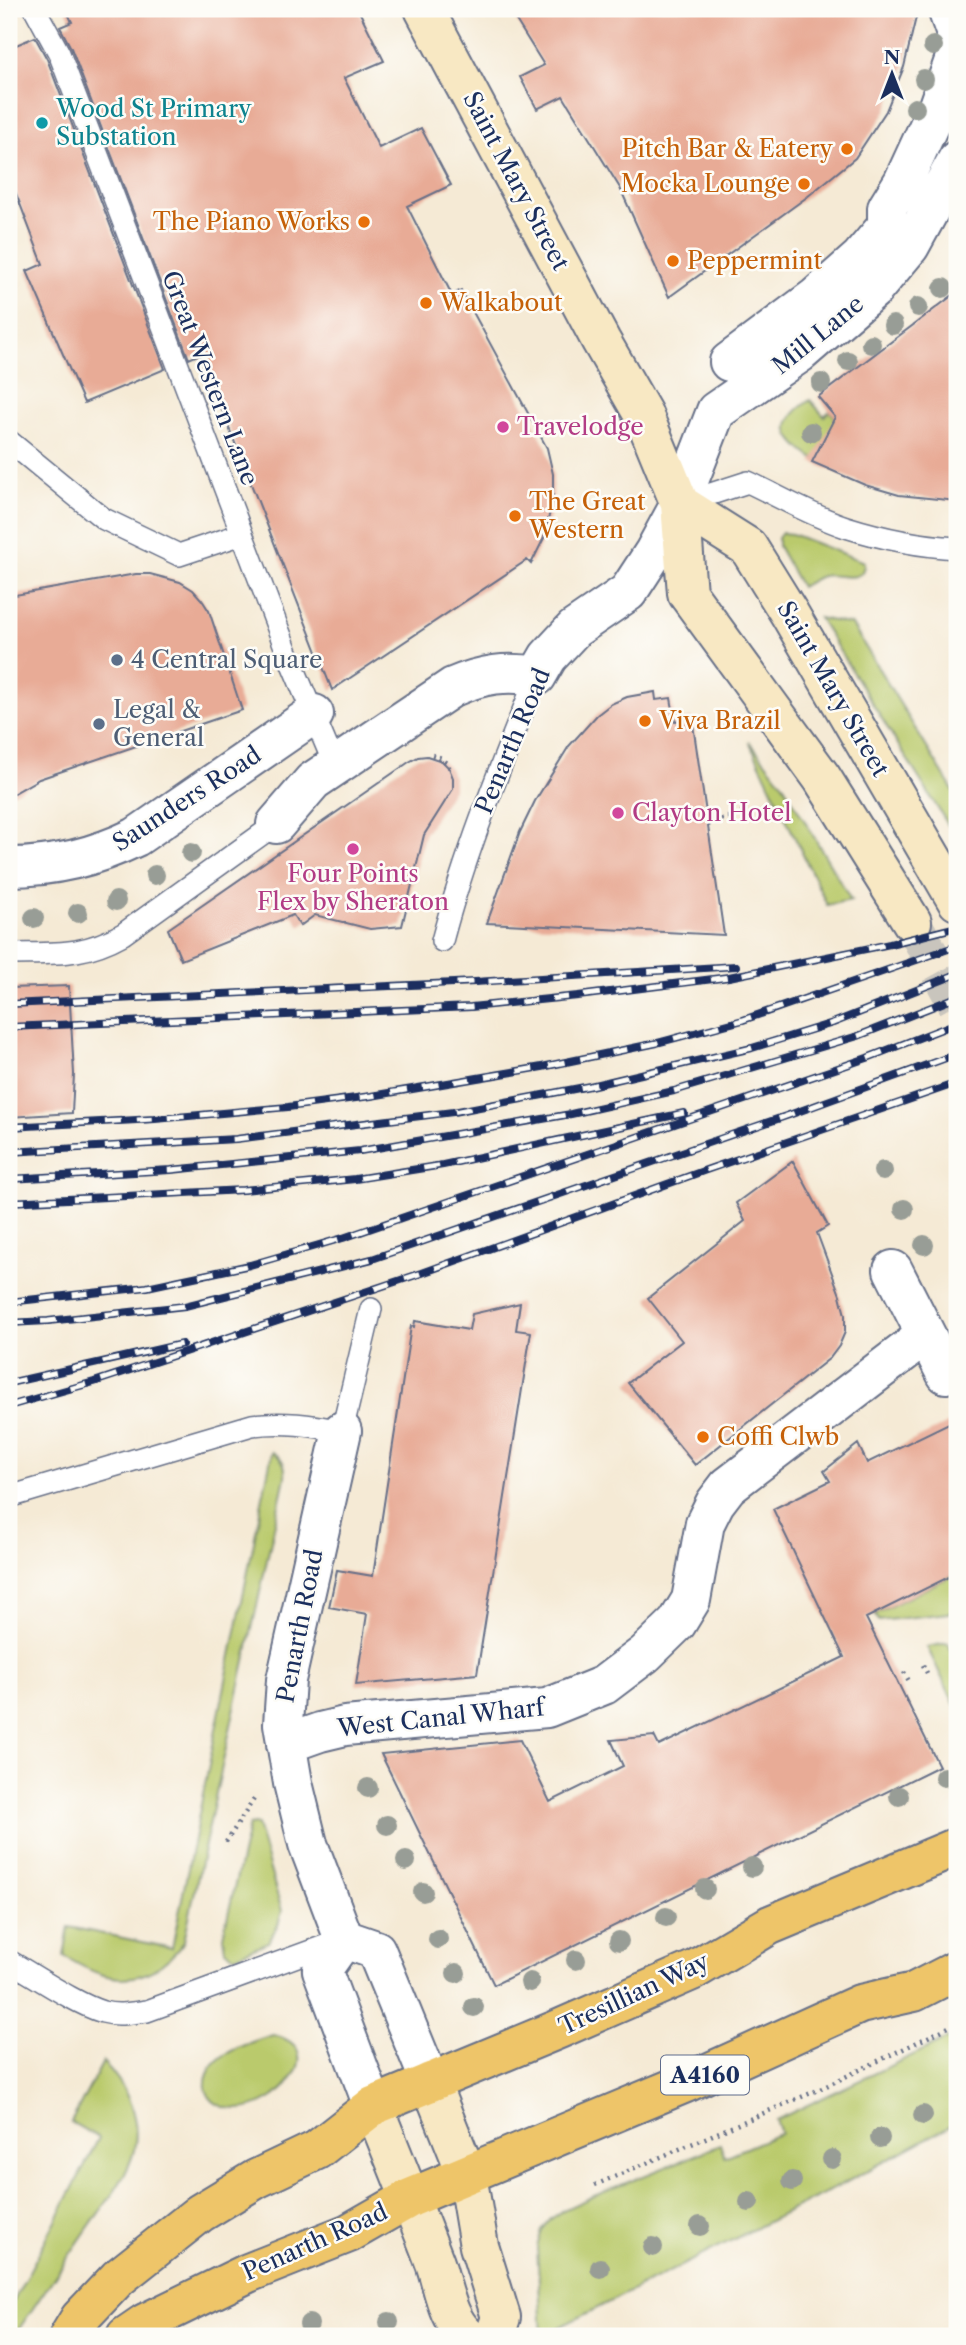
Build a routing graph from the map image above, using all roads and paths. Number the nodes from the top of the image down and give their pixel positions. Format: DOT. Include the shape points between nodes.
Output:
graph roads {
  1 [pos="35,9"];
  2 [pos="424,9"];
  3 [pos="947,9"];
  4 [pos="957,37"];
  5 [pos="957,52"];
  6 [pos="957,160"];
  7 [pos="729,362"];
  8 [pos="9,441"];
  9 [pos="680,504"];
  10 [pos="242,534"];
  11 [pos="957,548"];
  12 [pos="537,676"];
  13 [pos="314,714"];
  14 [pos="432,755"];
  15 [pos="335,766"];
  16 [pos="452,771"];
  17 [pos="744,811"];
  18 [pos="276,824"];
  19 [pos="708,825"];
  20 [pos="9,867"];
  21 [pos="957,901"];
  22 [pos="912,922"];
  23 [pos="442,941"];
  24 [pos="9,954"];
  25 [pos="893,1270"];
  26 [pos="371,1309"];
  27 [pos="926,1335"];
  28 [pos="946,1374"];
  29 [pos="342,1431"];
  30 [pos="9,1497"];
  31 [pos="923,1665"];
  32 [pos="905,1672"];
  33 [pos="927,1673"];
  34 [pos="909,1681"];
  35 [pos="286,1744"];
  36 [pos="957,1847"];
  37 [pos="344,1939"];
  38 [pos="9,1961"];
  39 [pos="957,1970"];
  40 [pos="957,2023"];
  41 [pos="430,2082"];
  42 [pos="373,2106"];
  43 [pos="467,2175"];
  44 [pos="595,2185"];
  45 [pos="410,2198"];
  46 [pos="69,2336"];
  47 [pos="126,2336"];
  48 [pos="467,2336"];
  49 [pos="495,2336"];
  1 -- 10 [label="lane, Great Western Lane" via="59,53"];
  2 -- 9 [label="street, Saint Mary Street" via="643,414"];
  3 -- 4 [label="street"];
  5 -- 7 [label="street, Mill Lane" via="938,106 887,208 887,226 825,289"];
  6 -- 9 [label="street, Mill Lane" via="911,246 874,289 800,353 716,411"];
  8 -- 10 [label="lane" via="104,519 179,555"];
  9 -- 11 [label="lane" via="748,482 844,526"];
  9 -- 12 [label="street, Penarth Road" via="628,592 574,629"];
  9 -- 21 [label="street, Saint Mary Street" via="748,547"];
  9 -- 22 [label="street, Saint Mary Street" via="687,593 822,778"];
  10 -- 13 [label="lane, Great Western Lane"];
  12 -- 15 [label="street" via="494,673 465,682"];
  12 -- 23 [label="lane, Penarth Road" via="481,815"];
  13 -- 15 [label="lane, Great Western Lane"];
  13 -- 20 [label="street, Saunders Road" via="136,837 84,858"];
  14 -- 16 [label="path" via="442,758"];
  15 -- 18 [label="street" via="313,780"];
  17 -- 19 [label="path"];
  18 -- 24 [label="lane" via="101,946 77,952"];
  25 -- 27 [label="street"];
  26 -- 29 [label="lane, Penarth Road"];
  27 -- 28 [label="street"];
  27 -- 35 [label="street, West Canal Wharf" via="728,1486 705,1523 691,1600 677,1623 604,1685 547,1708 345,1726"];
  29 -- 30 [label="lane" via="295,1423 252,1425"];
  29 -- 35 [label="street, Penarth Road" via="286,1680"];
  31 -- 33 [label="path"];
  32 -- 34 [label="path"];
  35 -- 37 [label="street, Penarth Road" via="308,1844"];
  36 -- 41 [label="main road, Tresillian Way" via="770,1925 694,1970"];
  37 -- 38 [label="lane" via="147,2011 123,2015 85,2004"];
  37 -- 41 [label="street" via="376,1950"];
  37 -- 42 [label="street" via="322,1970"];
  39 -- 43 [label="main road, Penarth Road / A4160" via="914,1992 860,2004"];
  40 -- 44 [label="path" via="818,2090"];
  41 -- 42 [label="main road, Tresillian Way"];
  41 -- 43 [label="street"];
  42 -- 45 [label="street"];
  42 -- 46 [label="main road, Tresillian Way" via="317,2150 200,2213 118,2278"];
  43 -- 45 [label="main road, Penarth Road / A4160"];
  43 -- 49 [label="street" via="479,2246 500,2317"];
  45 -- 47 [label="main road, Penarth Road / A4160" via="349,2233 247,2273"];
  45 -- 48 [label="street" via="454,2320"];
}
